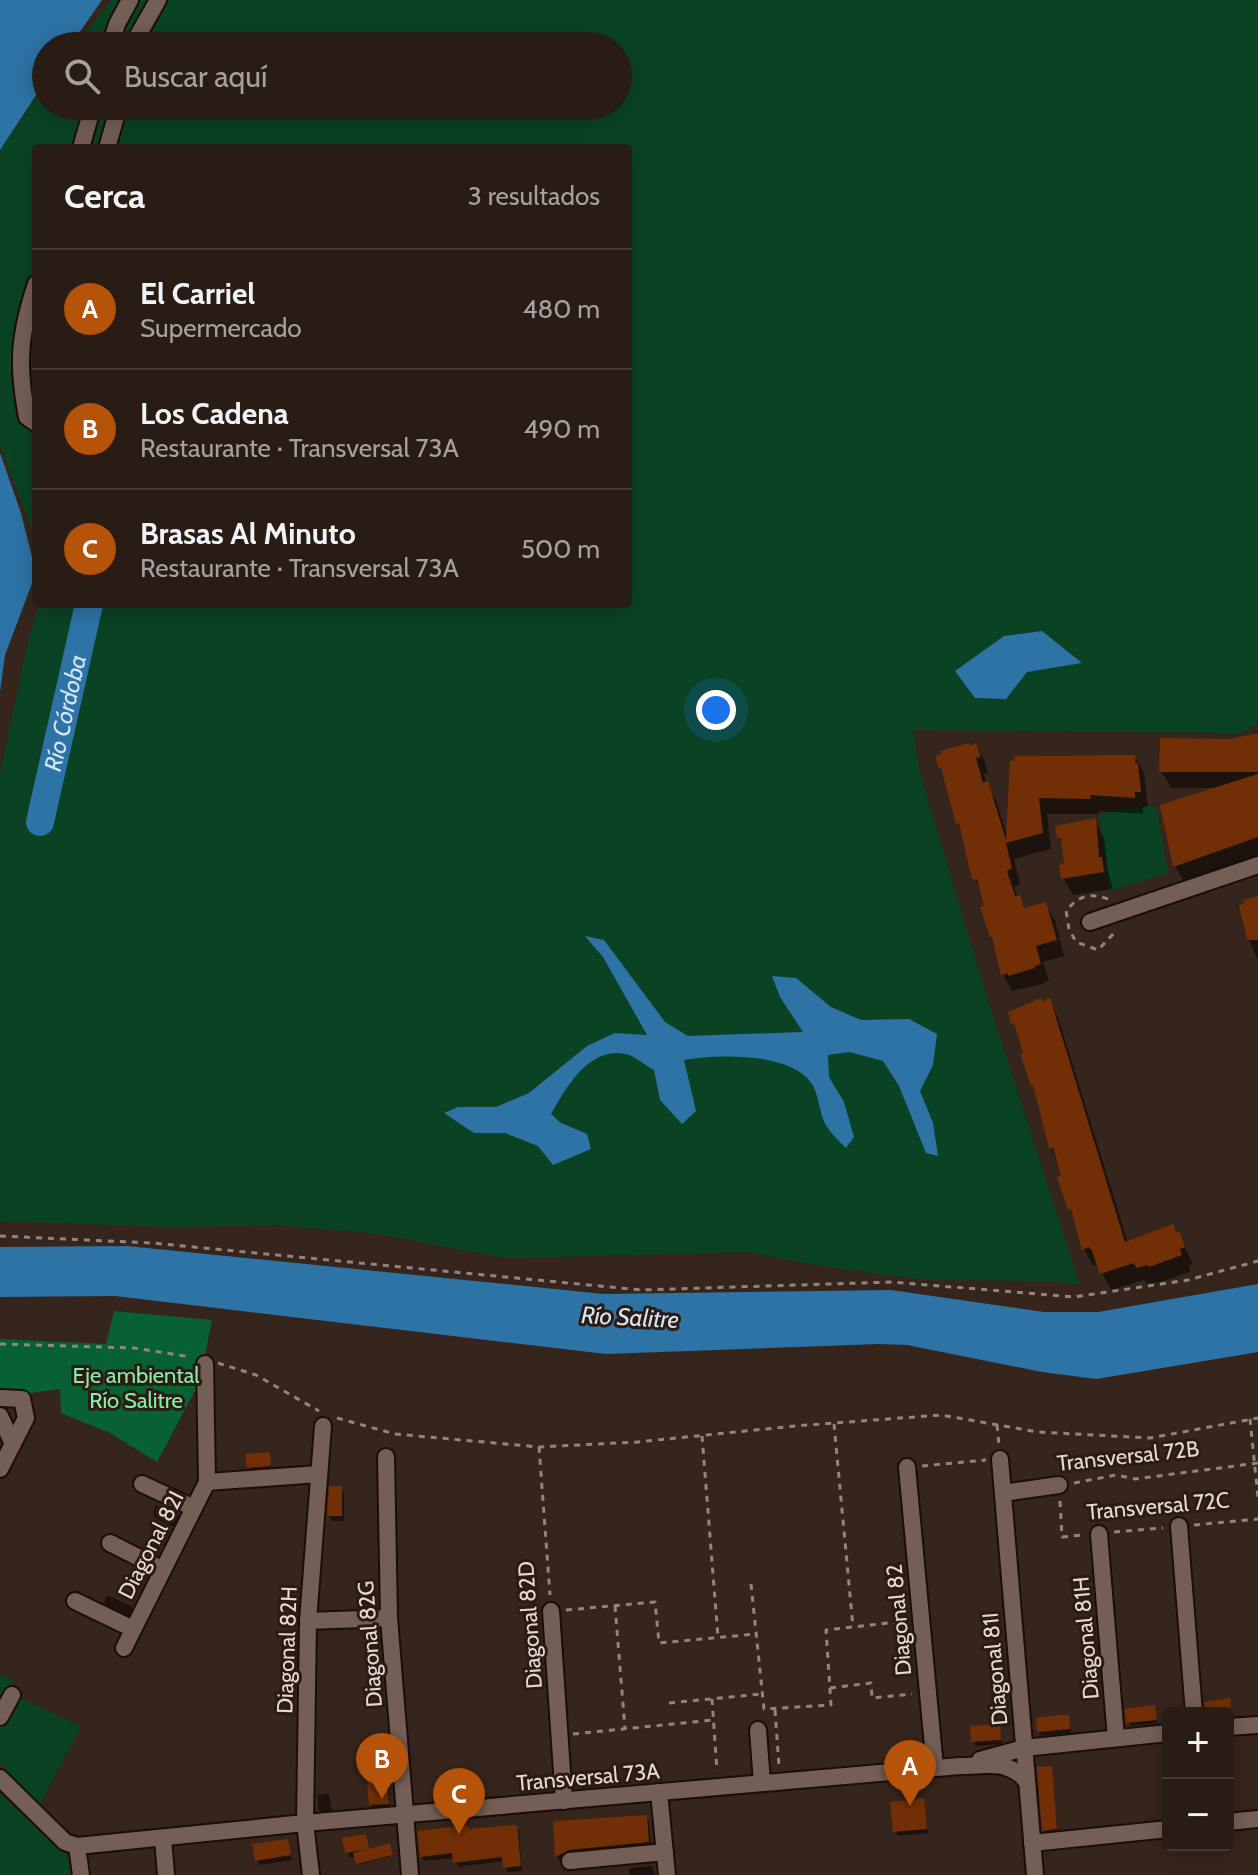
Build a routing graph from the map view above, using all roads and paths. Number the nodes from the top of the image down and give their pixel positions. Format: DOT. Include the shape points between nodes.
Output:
graph roads {
  1 [pos="130,0"];
  2 [pos="158,0"];
  3 [pos="114,32"];
  4 [pos="140,32"];
  5 [pos="89,120"];
  6 [pos="115,120"];
  7 [pos="82,144"];
  8 [pos="108,144"];
  9 [pos="32,300"];
  10 [pos="32,420"];
  11 [pos="1258,865"];
  12 [pos="1090,922"];
  13 [pos="0,1236"];
  14 [pos="1258,1261"];
  15 [pos="0,1344"];
  16 [pos="202,1360"];
  17 [pos="0,1398"];
  18 [pos="0,1416"];
  19 [pos="1258,1418"];
  20 [pos="328,1419"];
  21 [pos="1250,1419"];
  22 [pos="834,1423"];
  23 [pos="997,1425"];
  24 [pos="702,1436"];
  25 [pos="13,1444"];
  26 [pos="539,1447"];
  27 [pos="386,1457"];
  28 [pos="1000,1459"];
  29 [pos="1256,1463"];
  30 [pos="907,1467"];
  31 [pos="0,1469"];
  32 [pos="319,1474"];
  33 [pos="207,1482"];
  34 [pos="142,1484"];
  35 [pos="1059,1485"];
  36 [pos="1003,1493"];
  37 [pos="1258,1498"];
  38 [pos="194,1508"];
  39 [pos="1258,1519"];
  40 [pos="1179,1526"];
  41 [pos="1099,1534"];
  42 [pos="110,1543"];
  43 [pos="163,1570"];
  44 [pos="751,1584"];
  45 [pos="75,1601"];
  46 [pos="615,1606"];
  47 [pos="551,1611"];
  48 [pos="389,1618"];
  49 [pos="921,1620"];
  50 [pos="308,1621"];
  51 [pos="853,1627"];
  52 [pos="133,1629"];
  53 [pos="756,1634"];
  54 [pos="718,1637"];
  55 [pos="124,1648"];
  56 [pos="830,1688"];
  57 [pos="928,1692"];
  58 [pos="762,1694"];
  59 [pos="12,1695"];
  60 [pos="712,1699"];
  61 [pos="669,1703"];
  62 [pos="1194,1707"];
  63 [pos="774,1708"];
  64 [pos="0,1717"];
  65 [pos="713,1720"];
  66 [pos="1258,1725"];
  67 [pos="1234,1727"];
  68 [pos="625,1729"];
  69 [pos="758,1730"];
  70 [pos="1162,1734"];
  71 [pos="560,1735"];
  72 [pos="1116,1738"];
  73 [pos="1024,1748"];
  74 [pos="960,1766"];
  75 [pos="935,1768"];
  76 [pos="0,1778"];
  77 [pos="780,1782"];
  78 [pos="1027,1782"];
  79 [pos="762,1783"];
  80 [pos="718,1787"];
  81 [pos="659,1792"];
  82 [pos="564,1801"];
  83 [pos="406,1815"];
  84 [pos="1258,1819"];
  85 [pos="1234,1821"];
  86 [pos="305,1823"];
  87 [pos="1162,1830"];
  88 [pos="163,1838"];
  89 [pos="1032,1843"];
  90 [pos="77,1846"];
  91 [pos="665,1852"];
  92 [pos="570,1861"];
  93 [pos="81,1875"];
  94 [pos="166,1875"];
  95 [pos="311,1875"];
  96 [pos="410,1875"];
  97 [pos="667,1875"];
  98 [pos="1035,1875"];
  1 -- 3 [label="street"];
  2 -- 4 [label="street"];
  5 -- 7 [label="street"];
  6 -- 8 [label="street"];
  9 -- 10 [label="street" via="21,344 20,379"];
  11 -- 12 [label="street"];
  13 -- 14 [label="path" via="152,1243 641,1290 892,1282 1074,1297 1188,1280"];
  15 -- 16 [label="path" via="134,1348"];
  16 -- 20 [label="path" via="256,1375"];
  16 -- 33 [label="street, Diagonal 82I"];
  17 -- 25 [label="street" via="22,1399 26,1421"];
  18 -- 25 [label="street"];
  19 -- 21 [label="path"];
  20 -- 26 [label="path" via="395,1434"];
  20 -- 32 [label="street, Diagonal 82H"];
  21 -- 23 [label="path" via="1150,1438"];
  21 -- 29 [label="path"];
  22 -- 23 [label="path" via="941,1415"];
  22 -- 24 [label="path"];
  22 -- 51 [label="path"];
  23 -- 28 [label="path"];
  24 -- 26 [label="path"];
  24 -- 54 [label="path"];
  25 -- 31 [label="street"];
  26 -- 47 [label="path, Diagonal 82D"];
  27 -- 48 [label="street, Diagonal 82G"];
  28 -- 30 [label="path"];
  28 -- 36 [label="street, Diagonal 81I"];
  29 -- 35 [label="path, Transversal 72B"];
  29 -- 37 [label="path"];
  30 -- 49 [label="street, Diagonal 82"];
  32 -- 33 [label="street"];
  32 -- 50 [label="street, Diagonal 82H"];
  33 -- 38 [label="street, Diagonal 82I"];
  34 -- 38 [label="street"];
  35 -- 36 [label="street, Transversal 72B"];
  35 -- 41 [label="path, Transversal 72C" via="1062,1537"];
  36 -- 73 [label="street, Diagonal 81I"];
  38 -- 43 [label="street, Diagonal 82I"];
  39 -- 40 [label="path, Transversal 72C"];
  40 -- 41 [label="path, Transversal 72C"];
  40 -- 62 [label="street"];
  41 -- 72 [label="street, Diagonal 81H"];
  42 -- 43 [label="street"];
  43 -- 52 [label="street, Diagonal 82I"];
  44 -- 53 [label="path"];
  45 -- 52 [label="street"];
  46 -- 47 [label="path"];
  46 -- 54 [label="path" via="655,1602 659,1643"];
  46 -- 68 [label="path"];
  47 -- 71 [label="street, Diagonal 82D"];
  48 -- 50 [label="street"];
  48 -- 83 [label="street, Diagonal 82G"];
  49 -- 51 [label="path"];
  49 -- 57 [label="street, Diagonal 82"];
  50 -- 86 [label="street, Diagonal 82H"];
  51 -- 56 [label="path" via="826,1630"];
  52 -- 55 [label="street, Diagonal 82I"];
  53 -- 54 [label="path"];
  53 -- 58 [label="path"];
  56 -- 57 [label="path" via="871,1683 872,1698"];
  56 -- 63 [label="path" via="831,1705"];
  57 -- 75 [label="street, Diagonal 82"];
  58 -- 60 [label="path"];
  58 -- 63 [label="path" via="764,1709"];
  59 -- 64 [label="street"];
  60 -- 61 [label="path"];
  60 -- 65 [label="path"];
  63 -- 77 [label="path"];
  65 -- 68 [label="path"];
  65 -- 80 [label="path"];
  66 -- 67 [label="street"];
  68 -- 71 [label="path"];
  69 -- 79 [label="street"];
  70 -- 72 [label="street, Transversal 73A"];
  71 -- 82 [label="street, Diagonal 82D"];
  72 -- 73 [label="street, Transversal 73A"];
  73 -- 74 [label="street, Transversal 73A"];
  73 -- 78 [label="street, Diagonal 81I"];
  74 -- 75 [label="street, Transversal 73A"];
  74 -- 78 [label="street, Transversal 73A" via="1010,1767"];
  75 -- 77 [label="street, Transversal 73A"];
  76 -- 90 [label="street" via="65,1842"];
  77 -- 79 [label="street, Transversal 73A"];
  78 -- 89 [label="street, Diagonal 81I"];
  79 -- 80 [label="street, Transversal 73A"];
  80 -- 81 [label="street, Transversal 73A"];
  81 -- 82 [label="street, Transversal 73A"];
  81 -- 91 [label="street"];
  82 -- 83 [label="street, Transversal 73A"];
  83 -- 86 [label="street, Transversal 73A"];
  83 -- 96 [label="street, Diagonal 82G"];
  84 -- 85 [label="street"];
  86 -- 88 [label="street, Transversal 73A"];
  86 -- 95 [label="street, Diagonal 82H"];
  87 -- 89 [label="street"];
  88 -- 90 [label="street, Transversal 73A"];
  88 -- 94 [label="street"];
  89 -- 98 [label="street, Diagonal 81I"];
  90 -- 93 [label="street"];
  91 -- 92 [label="street"];
  91 -- 97 [label="street"];
}
